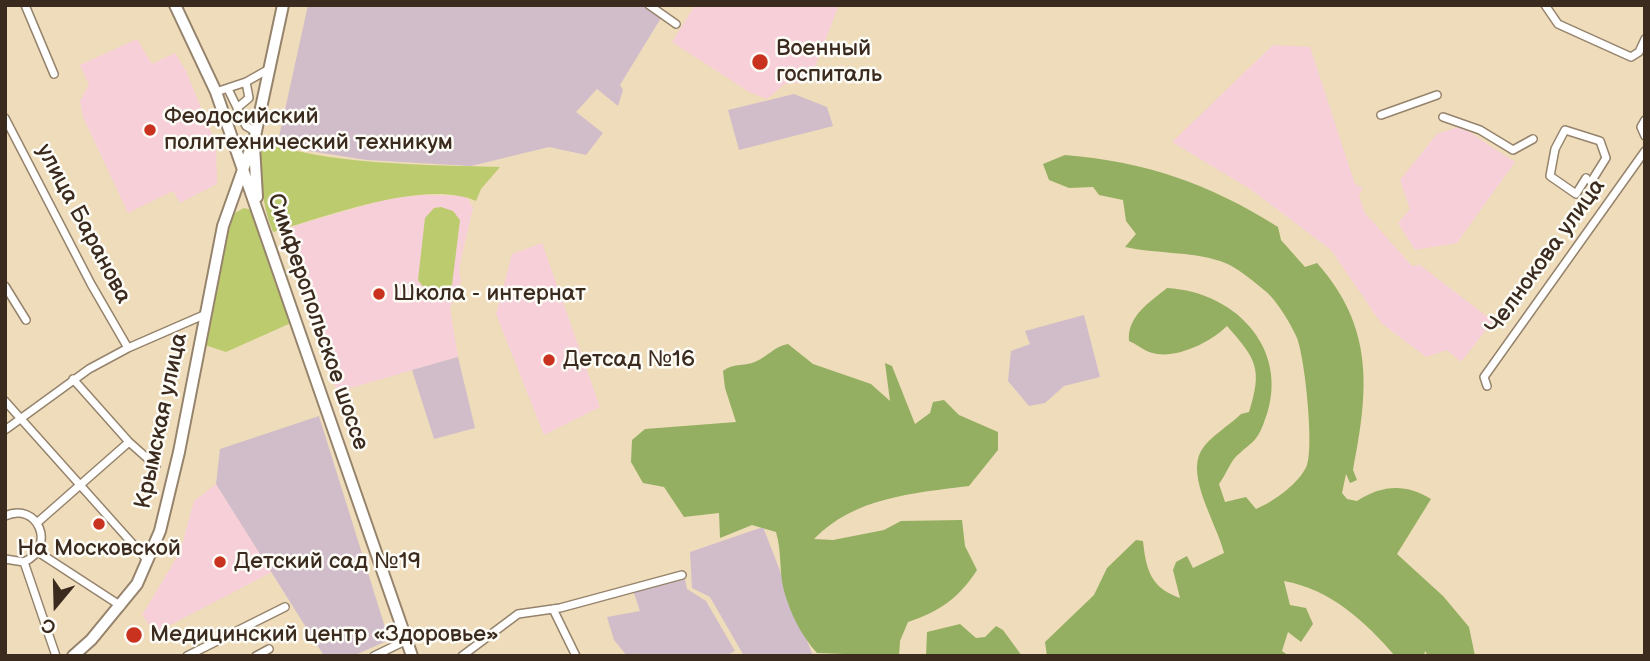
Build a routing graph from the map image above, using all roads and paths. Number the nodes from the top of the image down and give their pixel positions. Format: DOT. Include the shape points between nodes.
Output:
graph roads {
  1 [pos="25,5"];
  2 [pos="175,5"];
  3 [pos="283,5"];
  4 [pos="649,5"];
  5 [pos="1545,5"];
  6 [pos="676,24"];
  7 [pos="1645,39"];
  8 [pos="270,68"];
  9 [pos="54,74"];
  10 [pos="246,82"];
  11 [pos="228,89"];
  12 [pos="216,92"];
  13 [pos="1437,95"];
  14 [pos="237,108"];
  15 [pos="1381,115"];
  16 [pos="1443,117"];
  17 [pos="5,118"];
  18 [pos="1645,120"];
  19 [pos="255,134"];
  20 [pos="1645,136"];
  21 [pos="1533,138"];
  22 [pos="232,143"];
  23 [pos="1645,151"];
  24 [pos="243,170"];
  25 [pos="1588,180"];
  26 [pos="257,211"];
  27 [pos="225,218"];
  28 [pos="5,286"];
  29 [pos="206,314"];
  30 [pos="26,320"];
  31 [pos="128,348"];
  32 [pos="73,379"];
  33 [pos="1487,386"];
  34 [pos="5,401"];
  35 [pos="21,420"];
  36 [pos="5,430"];
  37 [pos="129,442"];
  38 [pos="156,466"];
  39 [pos="79,486"];
  40 [pos="6,513"];
  41 [pos="37,522"];
  42 [pos="38,552"];
  43 [pos="5,559"];
  44 [pos="148,561"];
  45 [pos="24,562"];
  46 [pos="682,575"];
  47 [pos="121,606"];
  48 [pos="285,607"];
  49 [pos="553,609"];
  50 [pos="405,640"];
  51 [pos="269,649"];
  52 [pos="76,655"];
  53 [pos="56,656"];
  54 [pos="187,656"];
  55 [pos="256,656"];
  56 [pos="374,656"];
  57 [pos="412,656"];
  58 [pos="462,656"];
  59 [pos="576,656"];
  1 -- 9 [label="street"];
  2 -- 12 [label="main road, Симферопольское шоссе"];
  3 -- 8 [label="main road"];
  4 -- 6 [label="street"];
  5 -- 7 [label="street" via="1558,24 1631,57"];
  8 -- 10 [label="street"];
  8 -- 19 [label="main road"];
  10 -- 11 [label="street"];
  10 -- 14 [label="street" via="249,98"];
  11 -- 12 [label="street"];
  11 -- 14 [label="street"];
  12 -- 22 [label="main road, Симферопольское шоссе"];
  13 -- 15 [label="street"];
  14 -- 19 [label="street"];
  16 -- 21 [label="street" via="1480,130 1513,150"];
  17 -- 31 [label="street, улица Баранова"];
  18 -- 20 [label="street" via="1640,127"];
  19 -- 22 [label="main road" via="243,150"];
  19 -- 24 [label="main road, Крымская улица"];
  19 -- 26 [label="main road"];
  22 -- 24 [label="main road, Симферопольское шоссе"];
  22 -- 27 [label="main road" via="234,174"];
  23 -- 33 [label="street, Челнокова улица" via="1484,377"];
  24 -- 26 [label="main road, Симферопольское шоссе"];
  24 -- 27 [label="main road, Крымская улица"];
  25 -- 25 [label="street" via="1606,158 1601,141 1565,130 1555,149 1550,176 1576,194"];
  26 -- 27 [label="main road" via="241,202"];
  26 -- 50 [label="main road, Симферопольское шоссе"];
  27 -- 29 [label="main road, Крымская улица"];
  28 -- 30 [label="street"];
  29 -- 31 [label="street"];
  29 -- 44 [label="main road, Крымская улица" via="171,492"];
  31 -- 32 [label="street"];
  32 -- 35 [label="street"];
  32 -- 37 [label="street"];
  34 -- 35 [label="street"];
  35 -- 36 [label="street"];
  35 -- 39 [label="street"];
  37 -- 38 [label="street"];
  37 -- 39 [label="street"];
  39 -- 41 [label="street"];
  39 -- 44 [label="street"];
  40 -- 41 [label="street" via="29,515"];
  41 -- 42 [label="street" via="42,532"];
  42 -- 45 [label="street"];
  42 -- 47 [label="street"];
  43 -- 45 [label="street"];
  44 -- 47 [label="main road, Крымская улица"];
  45 -- 53 [label="street"];
  46 -- 49 [label="street"];
  47 -- 52 [label="main road, Крымская улица"];
  48 -- 54 [label="street"];
  49 -- 58 [label="street" via="517,614"];
  49 -- 59 [label="street"];
  50 -- 56 [label="street"];
  50 -- 57 [label="main road, Симферопольское шоссе"];
  51 -- 55 [label="street"];
}
